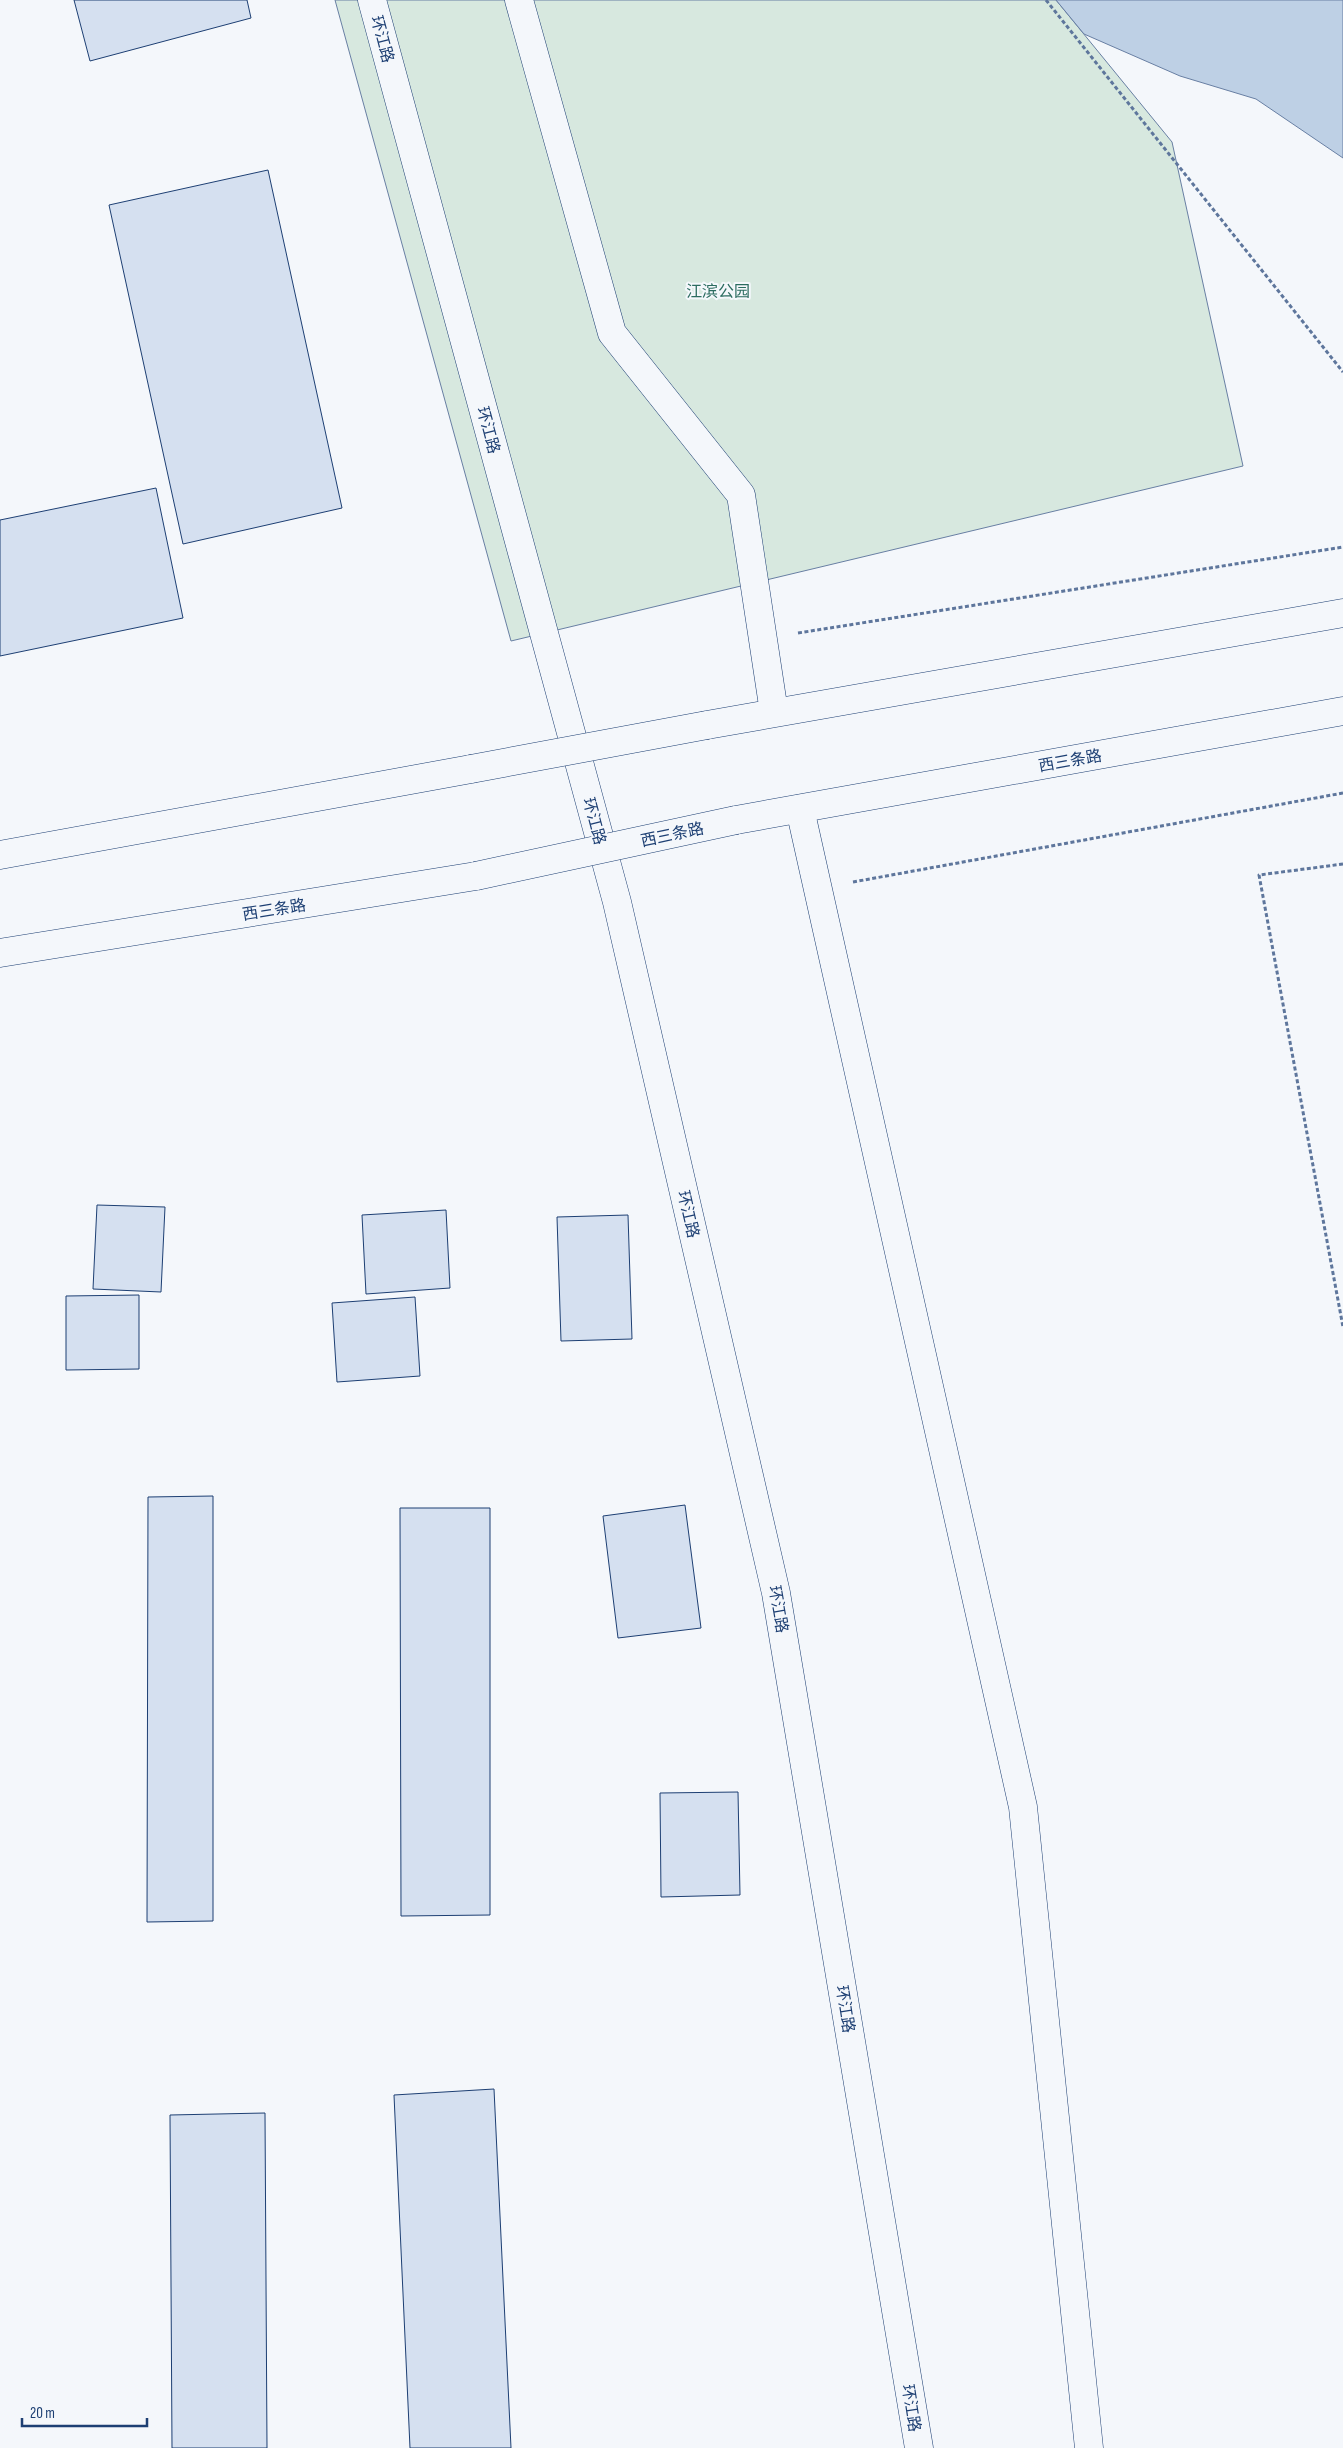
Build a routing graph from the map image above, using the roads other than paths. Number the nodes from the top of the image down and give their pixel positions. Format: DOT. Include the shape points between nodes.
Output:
graph roads {
  1 [pos="372,0"];
  2 [pos="519,0"];
  3 [pos="1343,614"];
  4 [pos="1343,711"];
  5 [pos="774,712"];
  6 [pos="800,809"];
  7 [pos="0,855"];
  8 [pos="0,953"];
  9 [pos="919,2448"];
  10 [pos="1089,2448"];
  1 -- 9 [label="street, 环江路" via="617,902 776,1593"];
  2 -- 5 [label="street" via="612,334 741,495"];
  3 -- 5 [label="street"];
  4 -- 6 [label="street, 西三条路"];
  5 -- 7 [label="street, bridge"];
  6 -- 8 [label="street, 西三条路, bridge" via="476,876"];
  6 -- 10 [label="street" via="1023,1807"];
}
